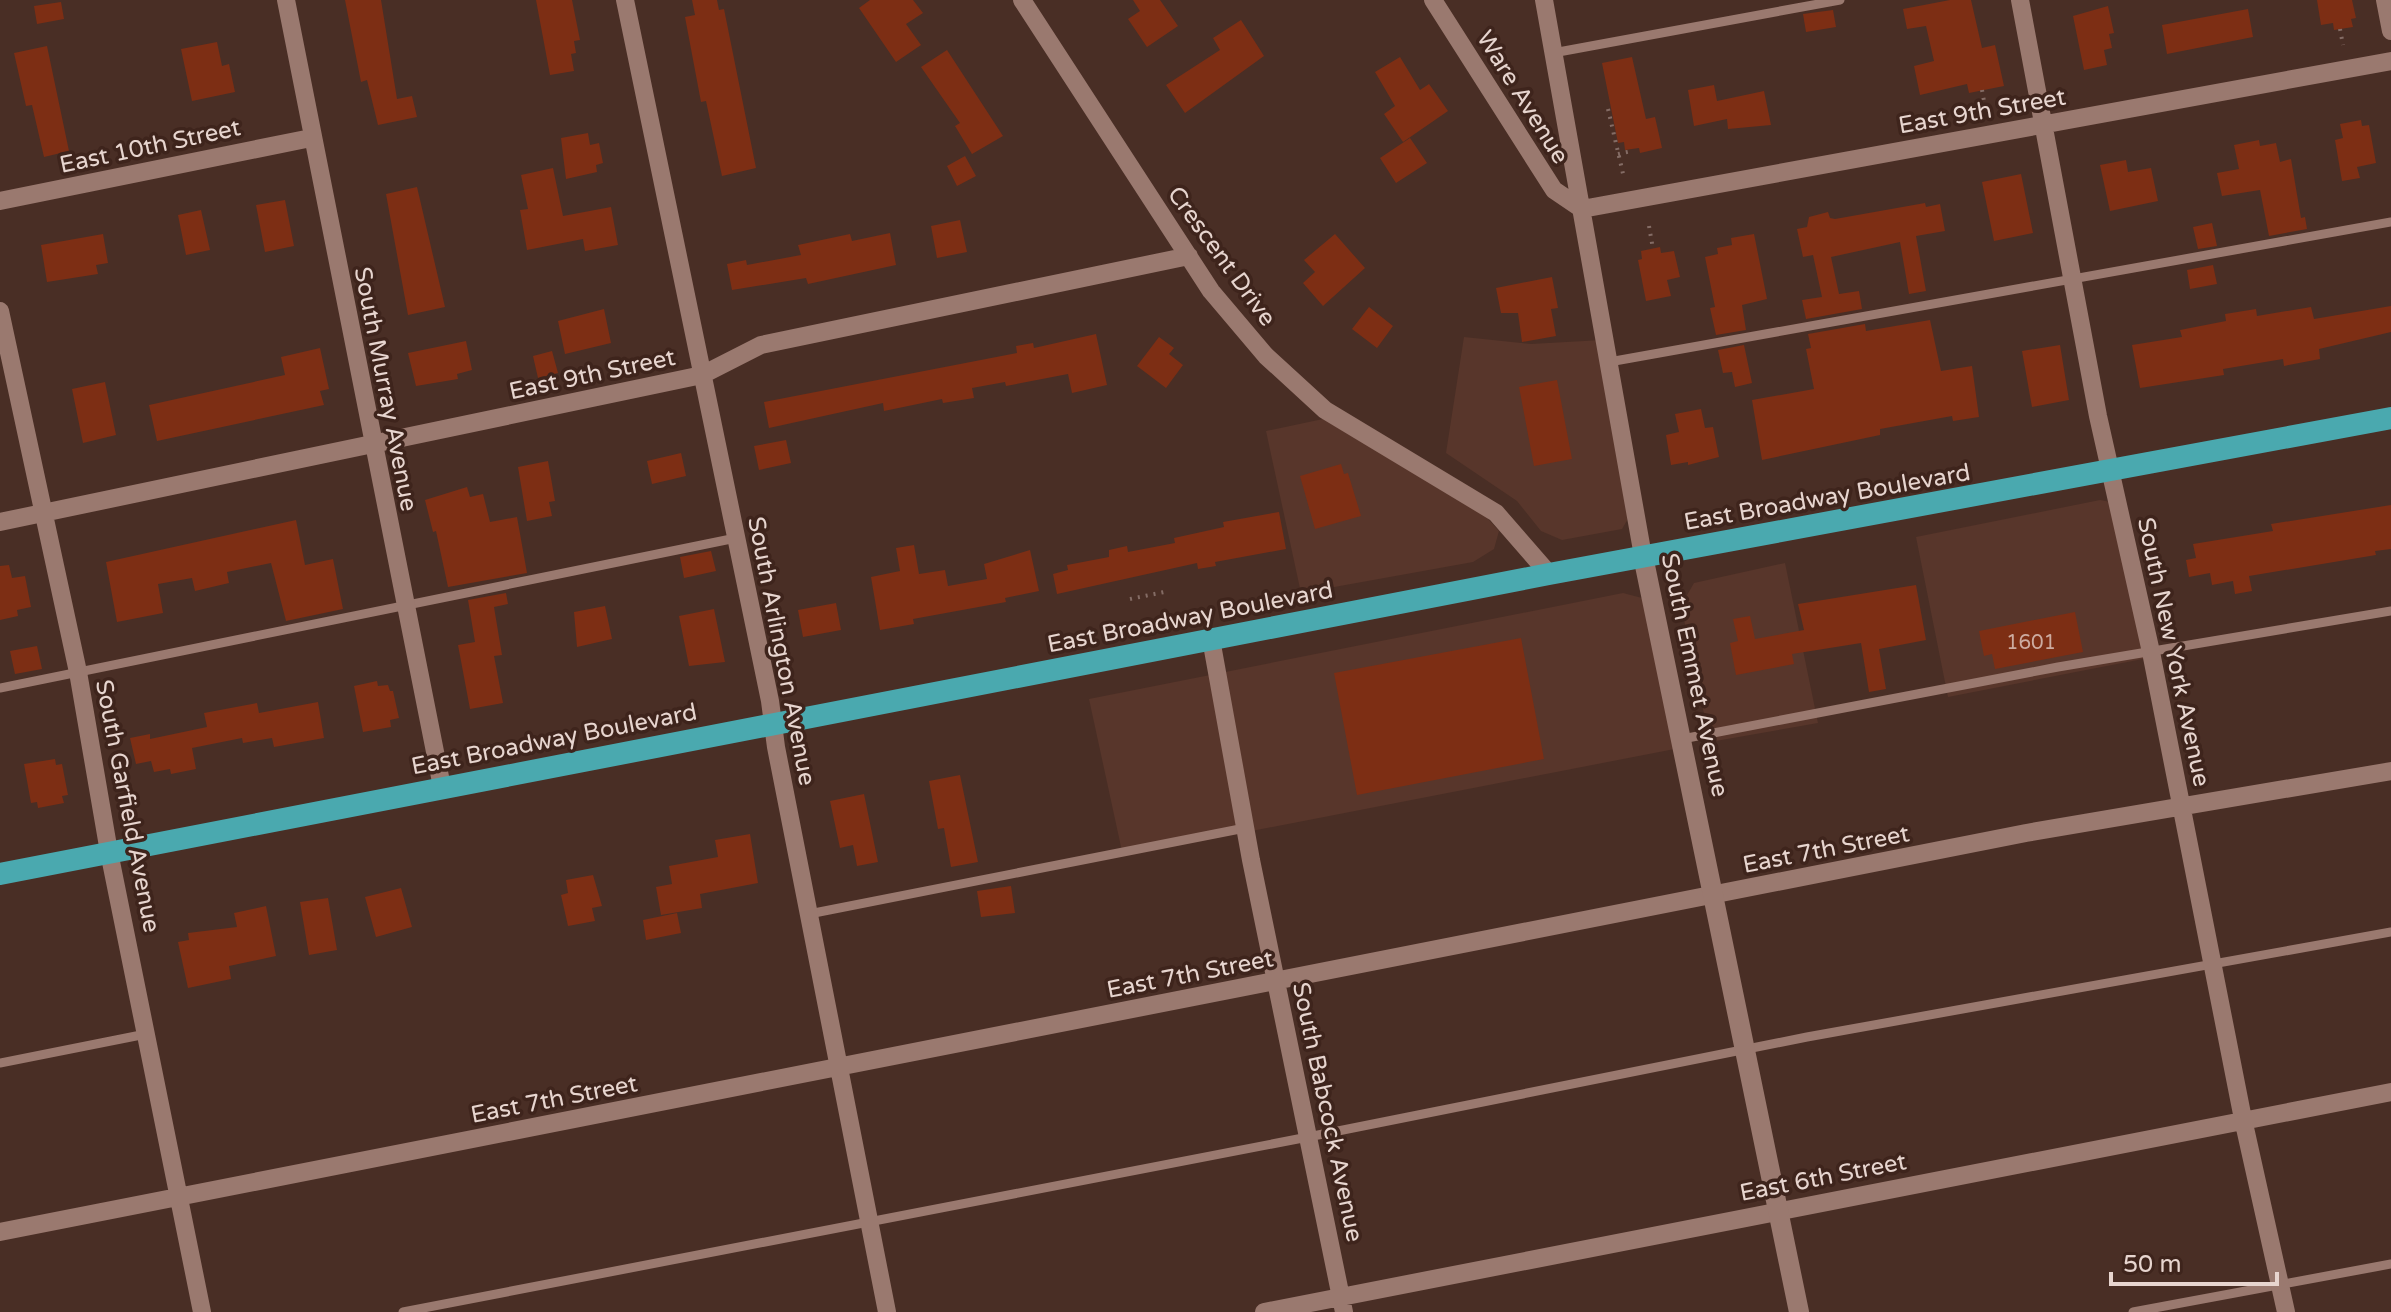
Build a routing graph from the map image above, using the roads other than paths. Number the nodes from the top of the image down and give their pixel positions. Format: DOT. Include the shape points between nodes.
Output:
graph roads {
  1 [pos="286,0"];
  2 [pos="625,0"];
  3 [pos="1022,0"];
  4 [pos="1433,0"];
  5 [pos="1544,0"];
  6 [pos="1840,0"];
  7 [pos="2020,0"];
  8 [pos="2385,0"];
  9 [pos="2391,31"];
  10 [pos="1553,53"];
  11 [pos="2391,61"];
  12 [pos="2045,124"];
  13 [pos="311,138"];
  14 [pos="0,201"];
  15 [pos="1582,209"];
  16 [pos="2391,222"];
  17 [pos="1189,256"];
  18 [pos="2070,279"];
  19 [pos="0,311"];
  20 [pos="4,359"];
  21 [pos="1609,362"];
  22 [pos="702,375"];
  23 [pos="2391,418"];
  24 [pos="373,445"];
  25 [pos="2109,472"];
  26 [pos="43,513"];
  27 [pos="0,522"];
  28 [pos="736,538"];
  29 [pos="1643,556"];
  30 [pos="1549,574"];
  31 [pos="405,606"];
  32 [pos="2391,611"];
  33 [pos="1211,639"];
  34 [pos="2151,652"];
  35 [pos="78,672"];
  36 [pos="0,688"];
  37 [pos="774,724"];
  38 [pos="1682,739"];
  39 [pos="2391,771"];
  40 [pos="442,787"];
  41 [pos="2181,807"];
  42 [pos="1246,827"];
  43 [pos="109,852"];
  44 [pos="0,874"];
  45 [pos="1715,895"];
  46 [pos="809,914"];
  47 [pos="2391,932"];
  48 [pos="2213,964"];
  49 [pos="1276,982"];
  50 [pos="148,1034"];
  51 [pos="1746,1049"];
  52 [pos="0,1063"];
  53 [pos="839,1066"];
  54 [pos="2391,1092"];
  55 [pos="2243,1119"];
  56 [pos="1308,1137"];
  57 [pos="177,1199"];
  58 [pos="1779,1210"];
  59 [pos="870,1222"];
  60 [pos="0,1232"];
  61 [pos="2391,1264"];
  62 [pos="2281,1284"];
  63 [pos="1343,1304"];
  64 [pos="202,1312"];
  65 [pos="403,1312"];
  66 [pos="887,1312"];
  67 [pos="1264,1312"];
  68 [pos="1799,1312"];
  69 [pos="2133,1312"];
  70 [pos="2286,1312"];
  1 -- 13 [label="street, South Murray Avenue"];
  2 -- 22 [label="street, South Arlington Avenue"];
  3 -- 17 [label="street, Crescent Drive"];
  4 -- 15 [label="street, Ware Avenue" via="1554,190"];
  5 -- 10 [label="street, South Emmet Avenue"];
  6 -- 10 [label="lane"];
  7 -- 12 [label="street, South New York Avenue"];
  8 -- 9 [label="street"];
  10 -- 15 [label="street, South Emmet Avenue"];
  11 -- 12 [label="street, East 9th Street"];
  12 -- 15 [label="street, East 9th Street"];
  12 -- 18 [label="street, South New York Avenue"];
  13 -- 14 [label="street, East 10th Street"];
  13 -- 24 [label="street, South Murray Avenue"];
  15 -- 21 [label="street, South Emmet Avenue"];
  16 -- 18 [label="lane"];
  17 -- 22 [label="street, East 9th Street" via="761,345"];
  17 -- 30 [label="street, Crescent Drive" via="1238,325 1294,384 1338,418 1484,504"];
  18 -- 21 [label="lane"];
  18 -- 25 [label="street, South New York Avenue"];
  19 -- 20 [label="street, South Garfield Avenue"];
  20 -- 26 [label="street, South Garfield Avenue"];
  21 -- 29 [label="street, South Emmet Avenue"];
  22 -- 24 [label="street, East 9th Street"];
  22 -- 28 [label="street, South Arlington Avenue"];
  23 -- 25 [label="highway, East Broadway Boulevard"];
  24 -- 26 [label="street, East 9th Street"];
  24 -- 31 [label="street, South Murray Avenue"];
  25 -- 29 [label="highway, East Broadway Boulevard"];
  25 -- 34 [label="street, South New York Avenue"];
  26 -- 27 [label="street, East 9th Street"];
  26 -- 35 [label="street, South Garfield Avenue"];
  28 -- 31 [label="lane"];
  28 -- 37 [label="street, South Arlington Avenue"];
  29 -- 30 [label="highway, East Broadway Boulevard"];
  29 -- 38 [label="street, South Emmet Avenue"];
  30 -- 33 [label="highway, East Broadway Boulevard"];
  31 -- 35 [label="lane"];
  31 -- 40 [label="street, South Murray Avenue"];
  32 -- 34 [label="lane"];
  33 -- 37 [label="highway, East Broadway Boulevard"];
  33 -- 42 [label="street, South Babcock Avenue"];
  34 -- 38 [label="lane"];
  34 -- 41 [label="street, South New York Avenue"];
  35 -- 36 [label="lane"];
  35 -- 43 [label="street, South Garfield Avenue"];
  37 -- 40 [label="highway, East Broadway Boulevard"];
  37 -- 46 [label="street, South Arlington Avenue"];
  38 -- 45 [label="street, South Emmet Avenue"];
  39 -- 41 [label="street, East 7th Street"];
  40 -- 43 [label="highway, East Broadway Boulevard"];
  41 -- 45 [label="street, East 7th Street"];
  41 -- 48 [label="street, South New York Avenue"];
  42 -- 46 [label="lane"];
  42 -- 49 [label="street, South Babcock Avenue"];
  43 -- 44 [label="highway, East Broadway Boulevard"];
  43 -- 50 [label="street, South Garfield Avenue"];
  45 -- 49 [label="street, East 7th Street"];
  45 -- 51 [label="street, South Emmet Avenue"];
  46 -- 53 [label="street, South Arlington Avenue"];
  47 -- 48 [label="lane"];
  48 -- 51 [label="lane"];
  48 -- 55 [label="street, South New York Avenue"];
  49 -- 53 [label="street, East 7th Street"];
  49 -- 56 [label="street, South Babcock Avenue"];
  50 -- 52 [label="lane"];
  50 -- 57 [label="street, South Garfield Avenue"];
  51 -- 56 [label="lane"];
  51 -- 58 [label="street, South Emmet Avenue"];
  53 -- 57 [label="street, East 7th Street"];
  53 -- 59 [label="street, South Arlington Avenue"];
  54 -- 55 [label="street, East 6th Street"];
  55 -- 58 [label="street, East 6th Street"];
  55 -- 62 [label="street, South New York Avenue"];
  56 -- 59 [label="lane"];
  56 -- 63 [label="street, South Babcock Avenue"];
  57 -- 60 [label="street, East 7th Street"];
  57 -- 64 [label="street, South Garfield Avenue"];
  58 -- 63 [label="street, East 6th Street"];
  58 -- 68 [label="street, South Emmet Avenue"];
  59 -- 65 [label="lane"];
  59 -- 66 [label="street, South Arlington Avenue"];
  61 -- 62 [label="lane"];
  62 -- 69 [label="lane"];
  62 -- 70 [label="street, South New York Avenue"];
  63 -- 67 [label="street, East 6th Street"];
}
